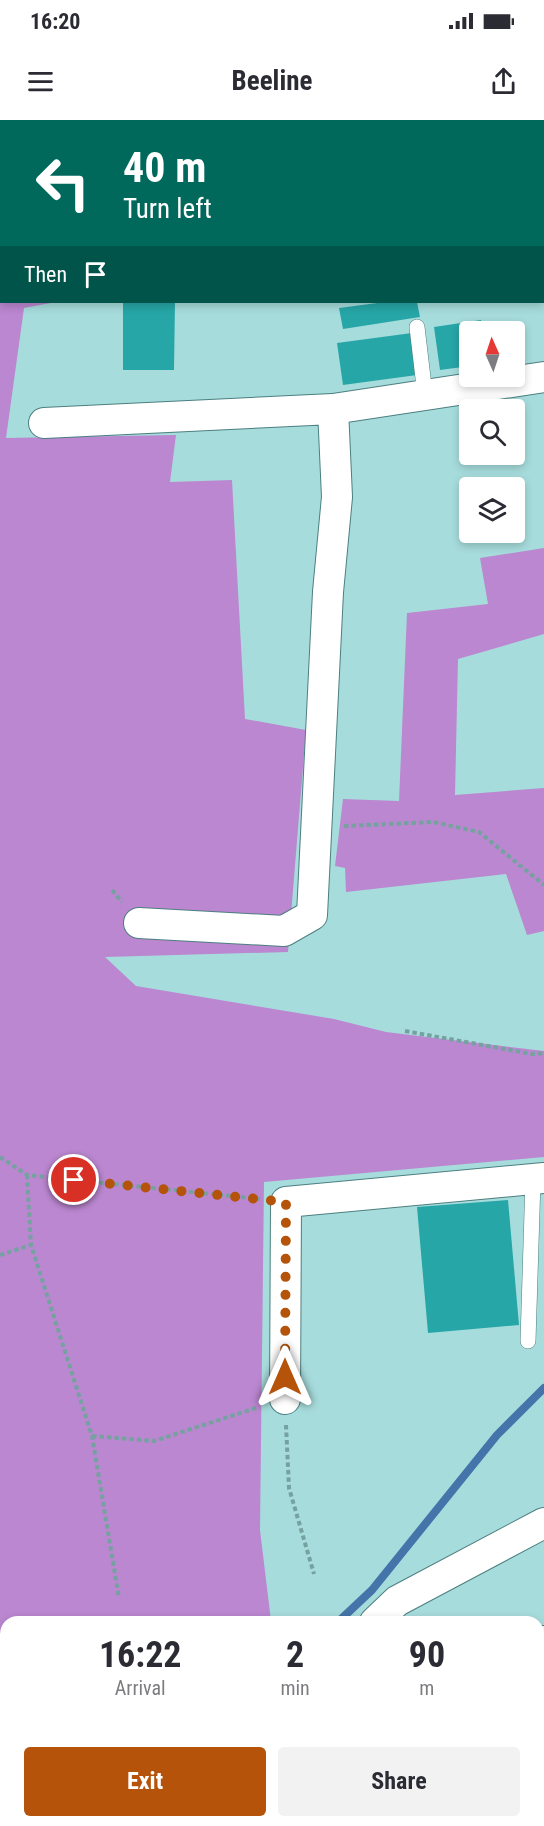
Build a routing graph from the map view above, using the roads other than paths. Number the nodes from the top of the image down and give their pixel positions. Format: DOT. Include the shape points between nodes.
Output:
graph roads {
  1 [pos="417,327"];
  2 [pos="544,377"];
  3 [pos="425,395"];
  4 [pos="333,409"];
  5 [pos="44,423"];
  6 [pos="140,923"];
  7 [pos="538,1179"];
  8 [pos="528,1341"];
  9 [pos="285,1399"];
  10 [pos="544,1523"];
  11 [pos="382,1616"];
  1 -- 3 [label="lane"];
  2 -- 3 [label="street"];
  3 -- 4 [label="street"];
  4 -- 5 [label="street"];
  4 -- 6 [label="street" via="337,497 328,592 312,915 284,931"];
  7 -- 8 [label="lane"];
  7 -- 9 [label="street" via="286,1202"];
  10 -- 11 [label="street" via="398,1601"];
}
